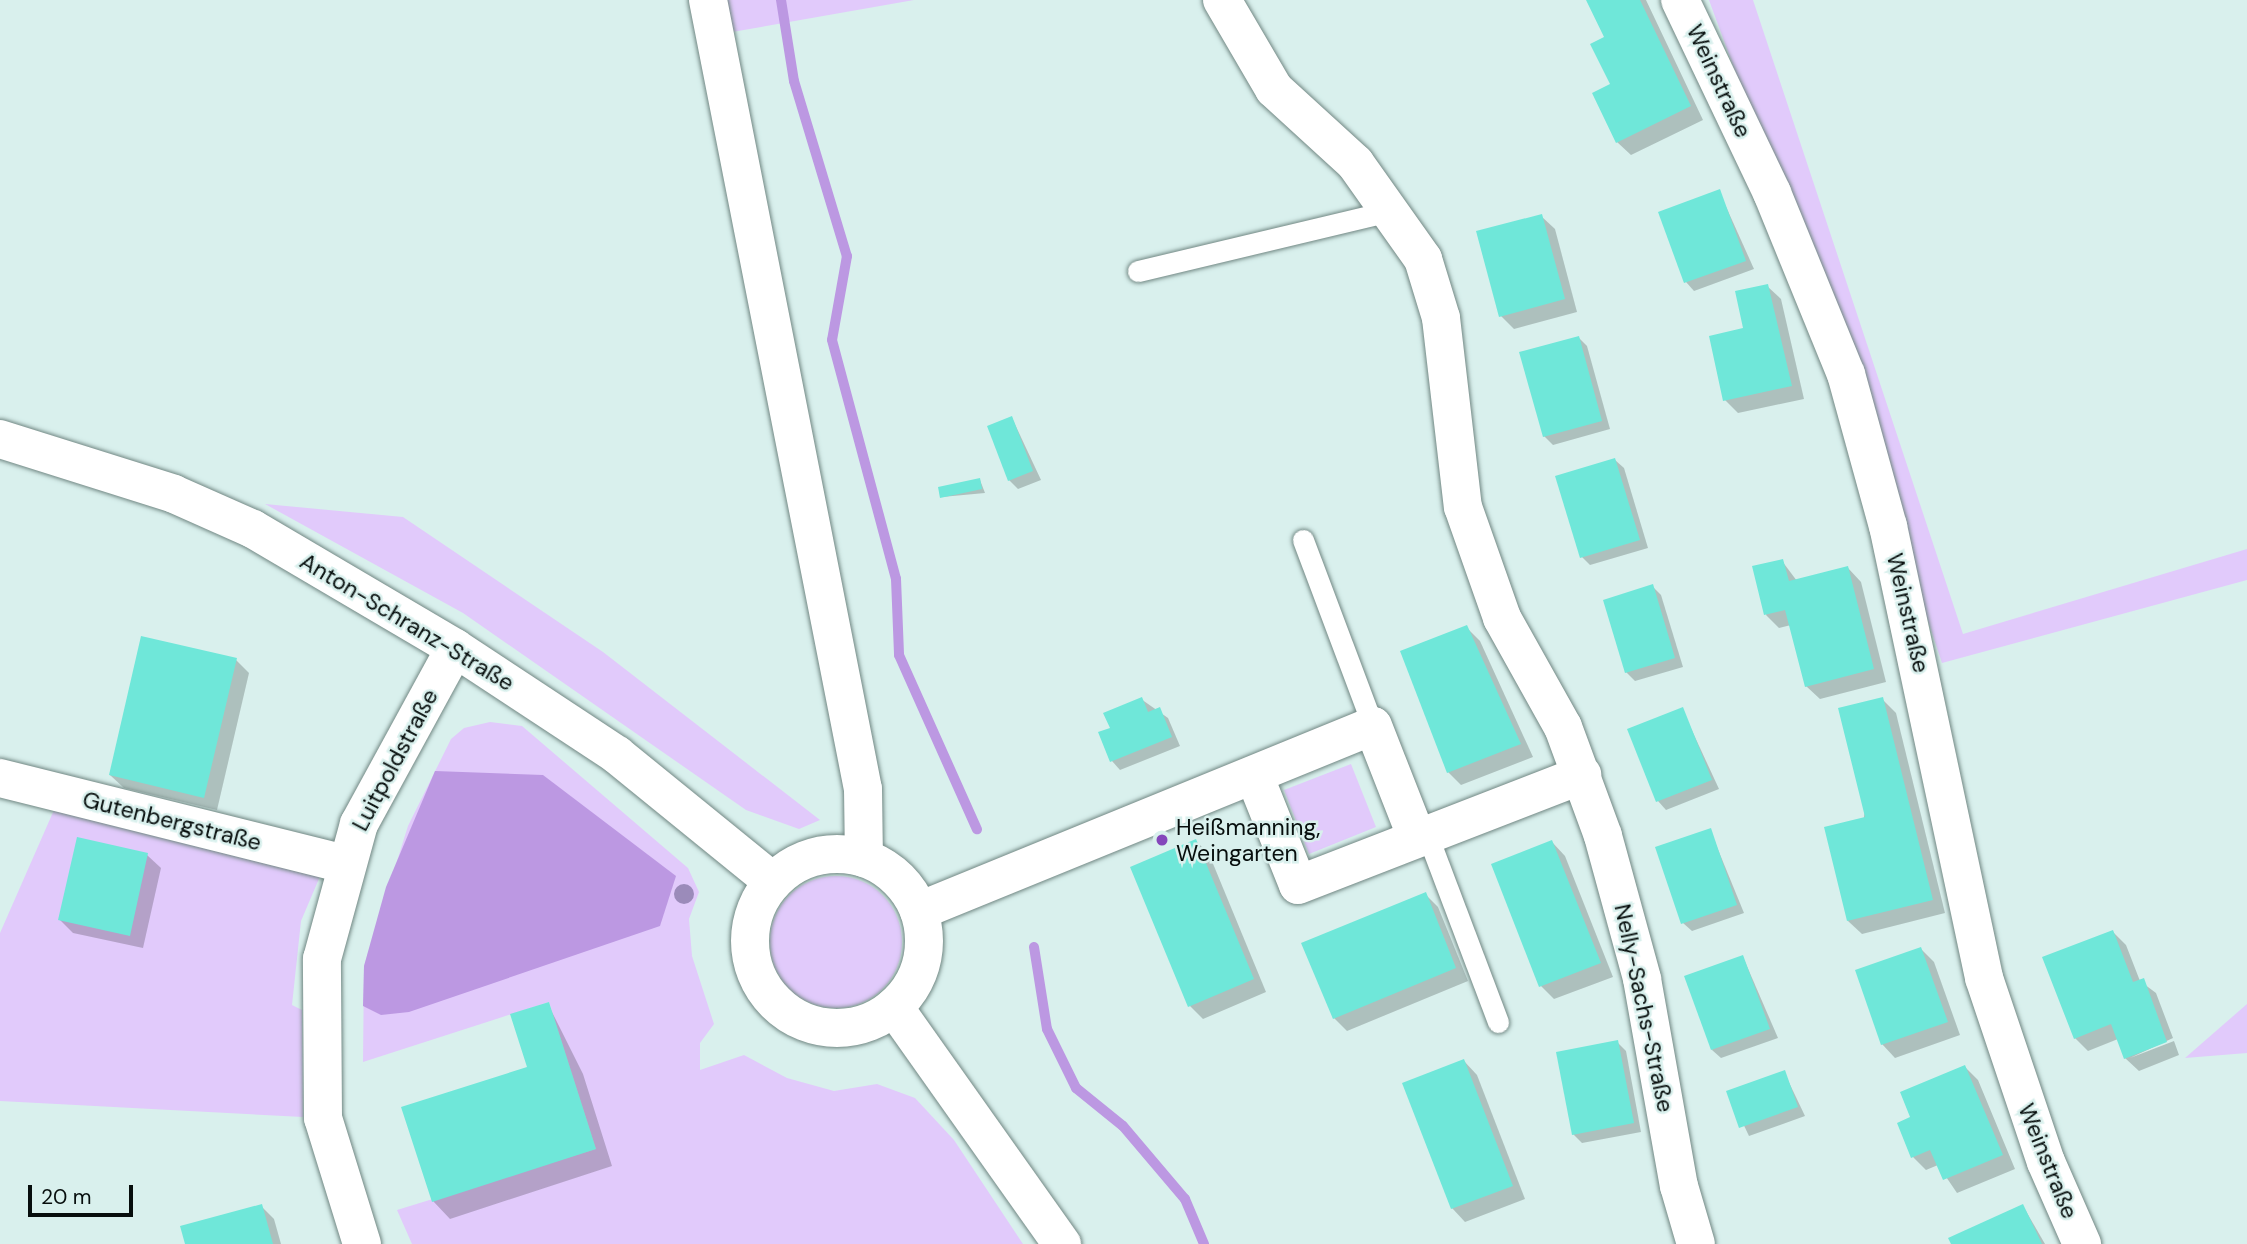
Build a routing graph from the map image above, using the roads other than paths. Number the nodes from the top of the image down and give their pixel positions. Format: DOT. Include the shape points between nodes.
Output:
graph roads {
  1 [pos="708,0"];
  2 [pos="1222,0"];
  3 [pos="1680,0"];
  4 [pos="1394,210"];
  5 [pos="1138,271"];
  6 [pos="0,439"];
  7 [pos="1303,540"];
  8 [pos="455,649"];
  9 [pos="1373,726"];
  10 [pos="1254,775"];
  11 [pos="1582,775"];
  12 [pos="0,778"];
  13 [pos="1422,836"];
  14 [pos="864,858"];
  15 [pos="344,864"];
  16 [pos="773,882"];
  17 [pos="919,911"];
  18 [pos="894,1007"];
  19 [pos="1498,1022"];
  20 [pos="362,1244"];
  21 [pos="1062,1244"];
  22 [pos="1696,1244"];
  23 [pos="2082,1244"];
  1 -- 14 [label="street" via="863,789"];
  2 -- 4 [label="street, Nelly-Sachs-Straße" via="1274,89 1355,163"];
  3 -- 23 [label="street, Weinstraße" via="1772,192 1846,374 1900,579 1984,978 2046,1162"];
  4 -- 5 [label="lane"];
  4 -- 11 [label="street, Nelly-Sachs-Straße" via="1423,259 1441,318 1463,507 1480,561"];
  6 -- 8 [label="street, Anton-Schranz-Straße" via="174,494 253,529"];
  7 -- 9 [label="lane"];
  8 -- 15 [label="street, Luitpoldstraße" via="377,785"];
  8 -- 16 [label="street, Anton-Schranz-Straße" via="617,755"];
  9 -- 10 [label="street"];
  9 -- 13 [label="street"];
  10 -- 13 [label="street" via="1298,885"];
  10 -- 17 [label="street"];
  11 -- 13 [label="street"];
  11 -- 22 [label="street, Nelly-Sachs-Straße" via="1642,979 1679,1186"];
  12 -- 15 [label="street, Gutenbergstraße"];
  13 -- 19 [label="lane"];
  14 -- 16 [label="street" via="815,856"];
  14 -- 17 [label="street" via="898,878"];
  15 -- 20 [label="street, Luitpoldstraße" via="322,959 318,1077 332,1163"];
  16 -- 18 [label="street" via="755,916 751,955 774,1001 802,1020 835,1028 858,1026"];
  17 -- 18 [label="street" via="919,971"];
  18 -- 21 [label="street"];
}
